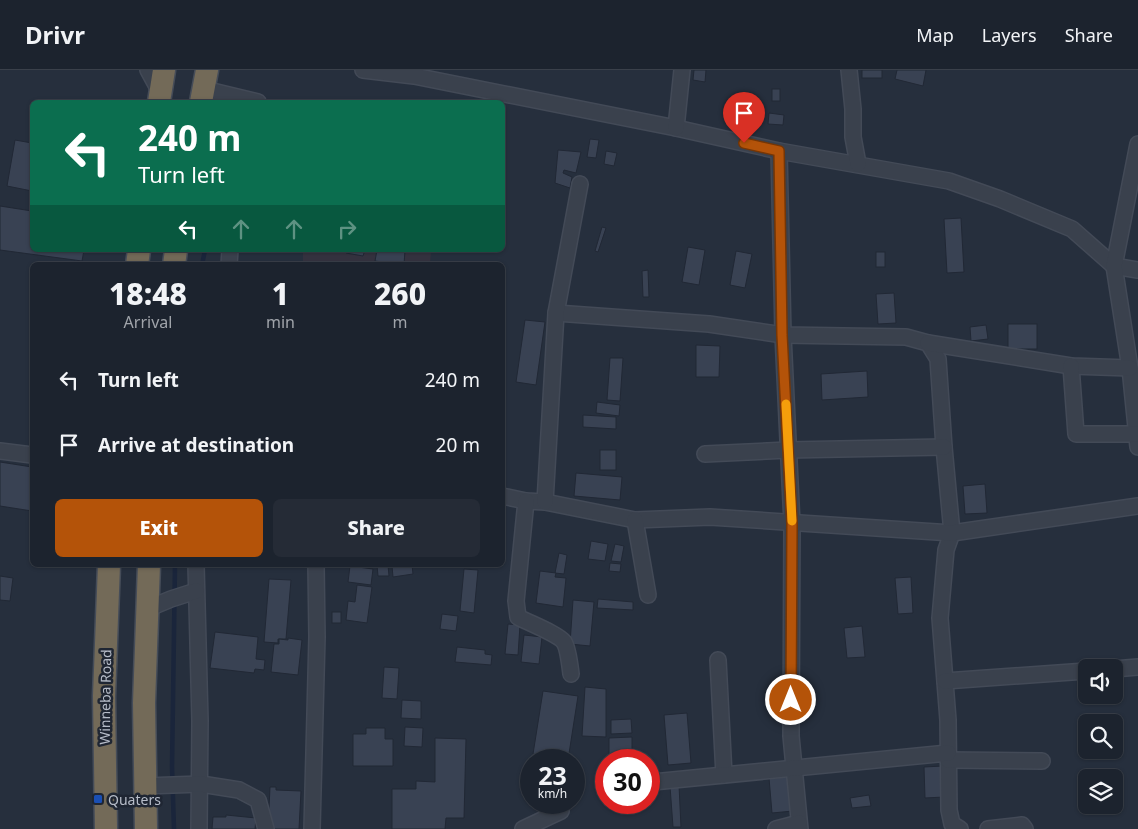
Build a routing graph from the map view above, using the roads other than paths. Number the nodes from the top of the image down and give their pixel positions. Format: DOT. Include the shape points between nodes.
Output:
graph roads {
  1 [pos="148,70"];
  2 [pos="164,70"];
  3 [pos="362,70"];
  4 [pos="682,70"];
  5 [pos="849,70"];
  6 [pos="414,73"];
  7 [pos="204,87"];
  8 [pos="159,98"];
  9 [pos="251,100"];
  10 [pos="676,128"];
  11 [pos="1138,144"];
  12 [pos="779,151"];
  13 [pos="858,164"];
  14 [pos="580,184"];
  15 [pos="1114,266"];
  16 [pos="1138,270"];
  17 [pos="556,313"];
  18 [pos="782,335"];
  19 [pos="928,343"];
  20 [pos="1071,366"];
  21 [pos="1130,368"];
  22 [pos="1137,441"];
  23 [pos="944,447"];
  24 [pos="788,450"];
  25 [pos="0,451"];
  26 [pos="705,454"];
  27 [pos="30,455"];
  28 [pos="505,497"];
  29 [pos="526,501"];
  30 [pos="545,502"];
  31 [pos="1138,506"];
  32 [pos="635,520"];
  33 [pos="792,524"];
  34 [pos="952,533"];
  35 [pos="109,567"];
  36 [pos="149,567"];
  37 [pos="196,567"];
  38 [pos="316,567"];
  39 [pos="196,591"];
  40 [pos="648,595"];
  41 [pos="147,609"];
  42 [pos="718,660"];
  43 [pos="1138,667"];
  44 [pos="1123,668"];
  45 [pos="1078,672"];
  46 [pos="571,674"];
  47 [pos="945,681"];
  48 [pos="948,756"];
  49 [pos="1042,761"];
  50 [pos="793,768"];
  51 [pos="724,775"];
  52 [pos="660,781"];
  53 [pos="200,784"];
  54 [pos="145,786"];
  55 [pos="554,814"];
  56 [pos="799,826"];
  57 [pos="106,829"];
  58 [pos="146,829"];
  59 [pos="199,829"];
  60 [pos="266,829"];
  61 [pos="312,829"];
  62 [pos="523,829"];
  63 [pos="776,829"];
  64 [pos="960,829"];
  65 [pos="988,829"];
  66 [pos="1026,829"];
  1 -- 8 [label="street"];
  2 -- 8 [label="highway"];
  3 -- 6 [label="street"];
  4 -- 10 [label="street"];
  5 -- 13 [label="street"];
  6 -- 10 [label="street"];
  7 -- 9 [label="street"];
  10 -- 12 [label="street"];
  11 -- 15 [label="street"];
  12 -- 13 [label="street"];
  12 -- 18 [label="street"];
  13 -- 15 [label="street" via="949,181 1000,198 1072,229"];
  14 -- 17 [label="street"];
  15 -- 16 [label="street"];
  15 -- 21 [label="street"];
  17 -- 18 [label="street" via="709,324"];
  17 -- 30 [label="street"];
  18 -- 19 [label="street" via="906,337"];
  18 -- 24 [label="street"];
  19 -- 20 [label="street"];
  19 -- 23 [label="street" via="938,359"];
  20 -- 21 [label="street"];
  20 -- 22 [label="street" via="1076,434"];
  21 -- 22 [label="street"];
  23 -- 24 [label="street"];
  23 -- 34 [label="street"];
  24 -- 26 [label="street"];
  24 -- 33 [label="street"];
  25 -- 27 [label="street"];
  28 -- 29 [label="street"];
  29 -- 30 [label="street"];
  29 -- 46 [label="street" via="516,601 518,617 552,632 564,643"];
  30 -- 32 [label="street"];
  31 -- 34 [label="street"];
  32 -- 33 [label="street" via="710,517"];
  32 -- 40 [label="street"];
  33 -- 34 [label="street"];
  33 -- 50 [label="street"];
  34 -- 47 [label="street" via="946,550 940,618"];
  35 -- 57 [label="highway, Winneba Road" via="104,696"];
  36 -- 41 [label="highway"];
  37 -- 39 [label="street"];
  38 -- 61 [label="street"];
  39 -- 41 [label="street"];
  39 -- 53 [label="street"];
  41 -- 54 [label="highway"];
  42 -- 51 [label="street"];
  43 -- 44 [label="street"];
  45 -- 47 [label="street"];
  47 -- 48 [label="street"];
  48 -- 49 [label="street"];
  48 -- 50 [label="street"];
  48 -- 64 [label="street" via="949,810 952,824"];
  50 -- 51 [label="street"];
  50 -- 56 [label="street"];
  51 -- 52 [label="street"];
  53 -- 54 [label="street"];
  53 -- 59 [label="street"];
  53 -- 60 [label="street" via="239,790 258,800"];
  54 -- 58 [label="highway"];
  55 -- 62 [label="street"];
  56 -- 63 [label="street"];
  65 -- 66 [label="street" via="1022,826"];
}
